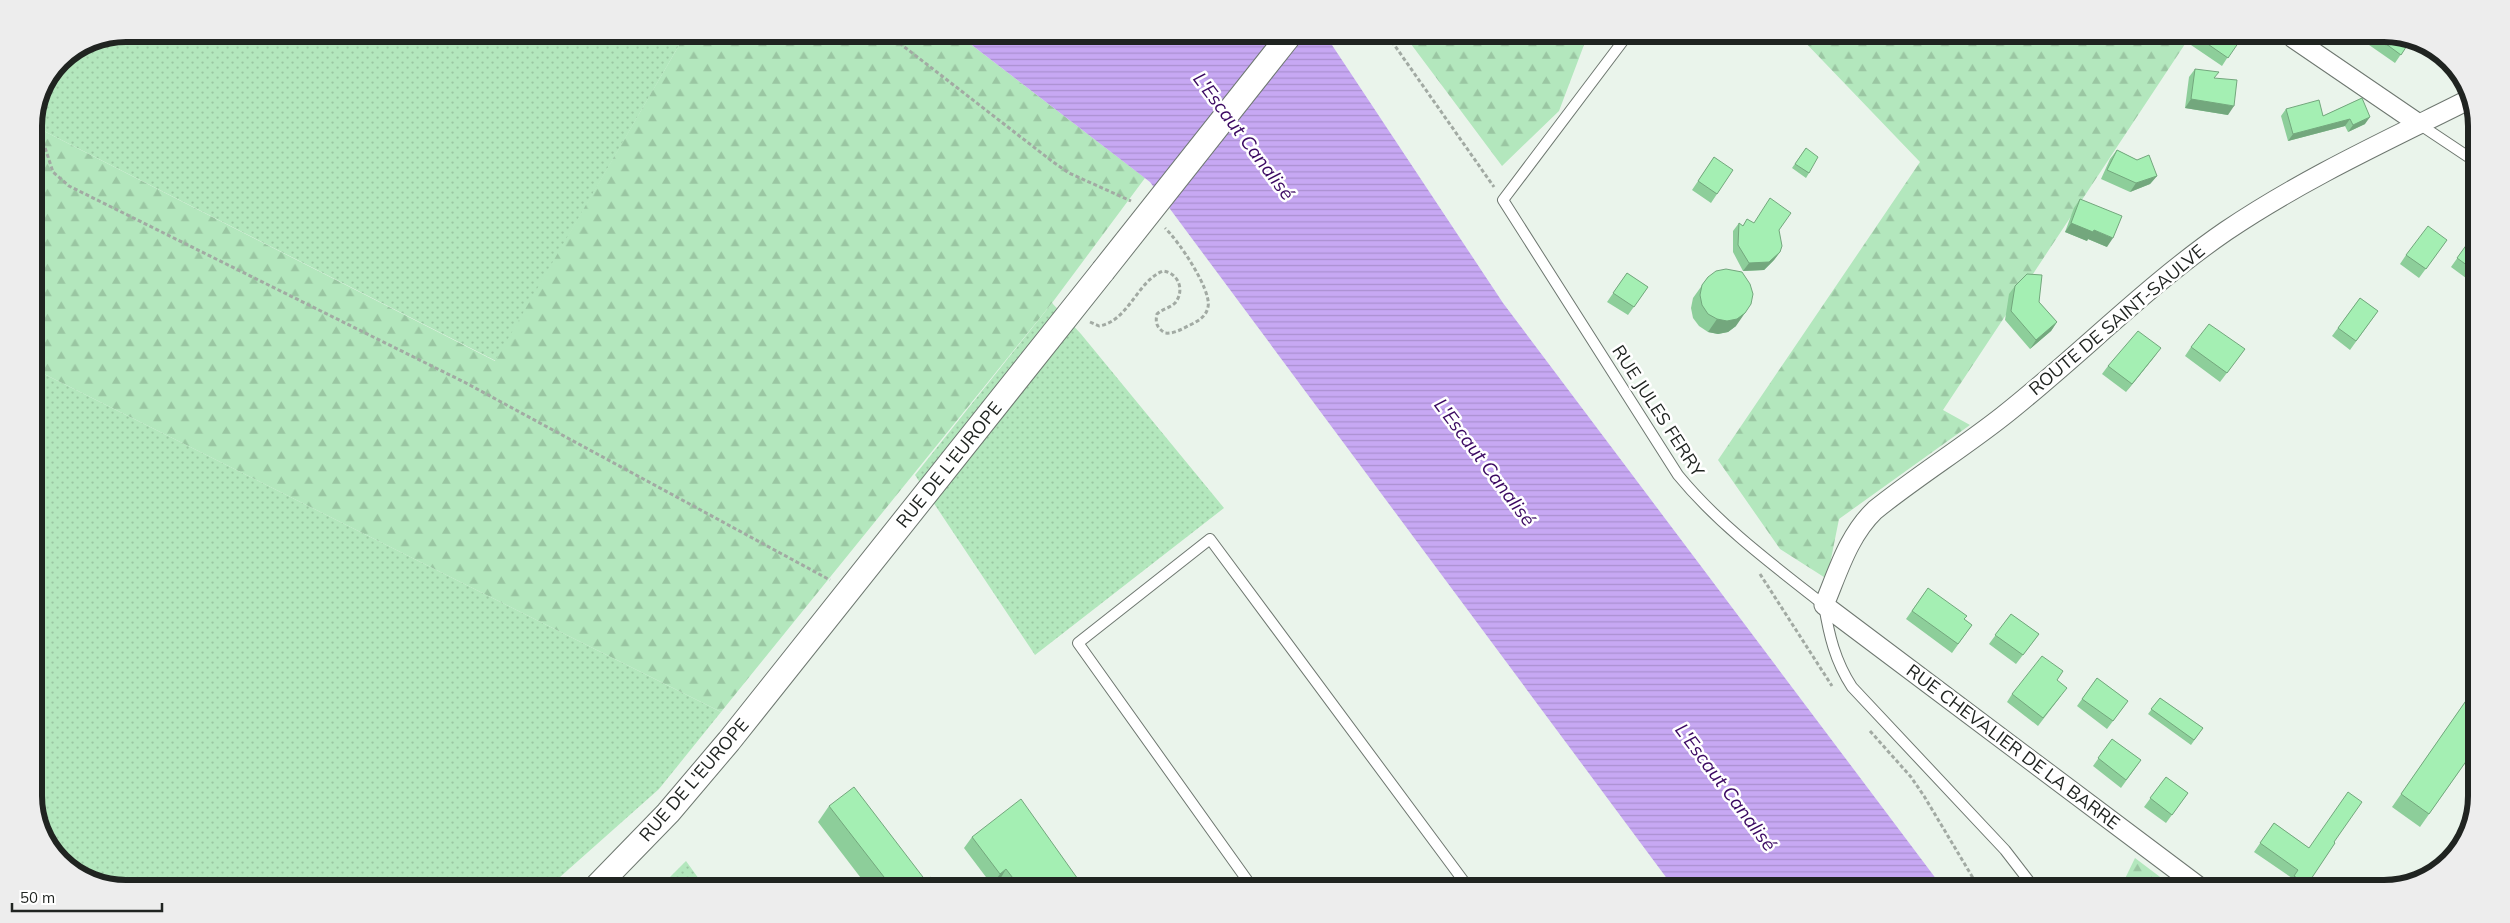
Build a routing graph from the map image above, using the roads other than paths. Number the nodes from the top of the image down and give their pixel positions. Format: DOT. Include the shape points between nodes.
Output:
graph roads {
  1 [pos="1284,42"];
  2 [pos="1622,42"];
  3 [pos="2299,42"];
  4 [pos="2464,102"];
  5 [pos="2419,124"];
  6 [pos="2467,156"];
  7 [pos="1824,605"];
  8 [pos="604,880"];
  9 [pos="1247,880"];
  10 [pos="1463,880"];
  11 [pos="2029,880"];
  12 [pos="2190,880"];
  1 -- 8 [label="street, RUE DE L'EUROPE, bridge" via="712,762"];
  2 -- 7 [label="lane, RUE JULES FERRY" via="1503,200 1678,475 1749,545"];
  3 -- 5 [label="street"];
  4 -- 5 [label="street, ROUTE DE SAINT-SAULVE"];
  5 -- 6 [label="lane"];
  5 -- 7 [label="street, ROUTE DE SAINT-SAULVE" via="2325,170 2204,246 2162,278 2002,416 1887,500 1859,528"];
  7 -- 11 [label="lane" via="1830,642 1852,687 2005,850"];
  7 -- 12 [label="street, RUE CHEVALIER DE LA BARRE"];
  9 -- 10 [label="lane" via="1078,643 1210,539"];
}
